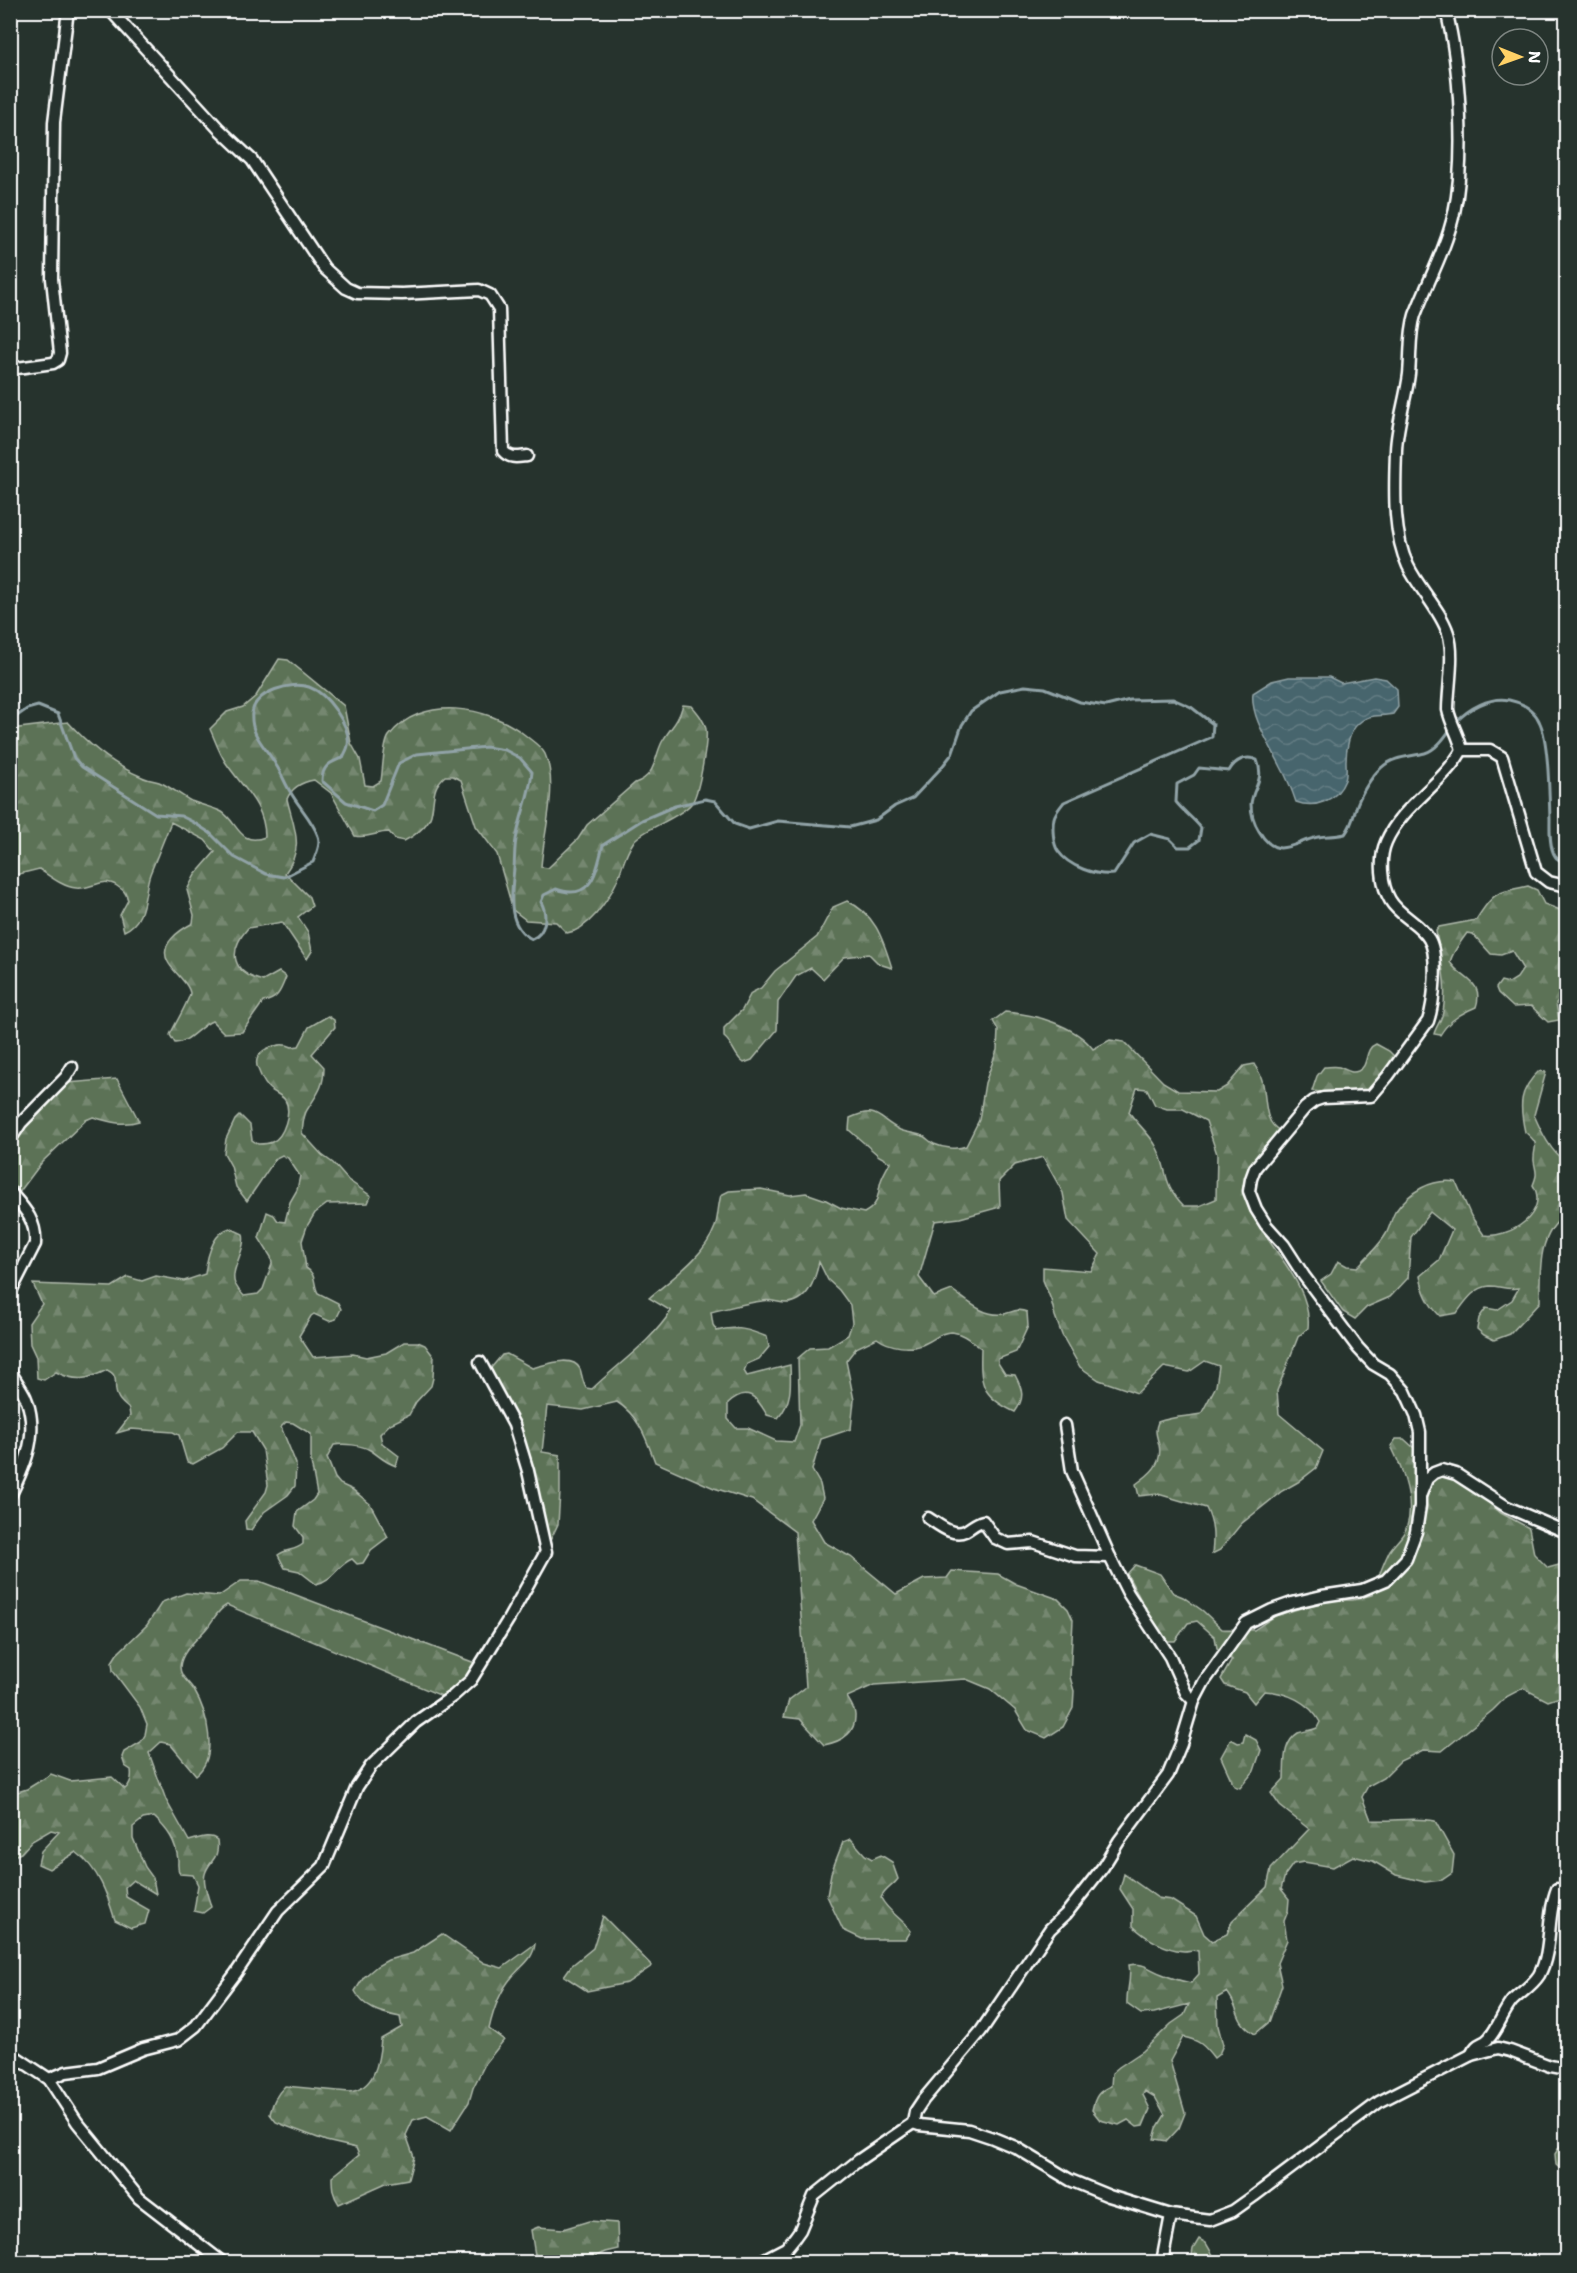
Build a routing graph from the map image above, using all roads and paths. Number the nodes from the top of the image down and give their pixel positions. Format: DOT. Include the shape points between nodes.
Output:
graph roads {
  1 [pos="68,10"];
  2 [pos="110,10"];
  3 [pos="1446,10"];
  4 [pos="10,369"];
  5 [pos="527,456"];
  6 [pos="1462,750"];
  7 [pos="1566,886"];
  8 [pos="72,1067"];
  9 [pos="10,1140"];
  10 [pos="10,1192"];
  11 [pos="10,1293"];
  12 [pos="480,1362"];
  13 [pos="10,1371"];
  14 [pos="1065,1425"];
  15 [pos="10,1496"];
  16 [pos="1420,1496"];
  17 [pos="928,1518"];
  18 [pos="1566,1532"];
  19 [pos="1110,1557"];
  20 [pos="1194,1701"];
  21 [pos="1557,1889"];
  22 [pos="10,2053"];
  23 [pos="1471,2055"];
  24 [pos="1566,2069"];
  25 [pos="49,2079"];
  26 [pos="914,2123"];
  27 [pos="1171,2215"];
  28 [pos="222,2262"];
  29 [pos="759,2262"];
  30 [pos="1162,2262"];
  1 -- 4 [label="street" via="54,122 52,279 60,352 58,360 52,363"];
  2 -- 5 [label="street" via="252,160 324,268 346,288 357,293 402,294 479,290 490,295 499,309 503,451 513,458"];
  3 -- 6 [label="street" via="1455,51 1458,100 1456,199 1446,239 1412,326 1409,372 1396,447 1395,490 1405,558 1448,632 1450,719"];
  6 -- 7 [label="street" via="1490,750 1502,757 1536,872 1549,882"];
  6 -- 16 [label="street" via="1398,823 1383,850 1383,878 1390,901 1432,944 1433,996 1428,1021 1371,1096 1323,1098 1305,1108 1255,1168 1249,1191 1266,1225 1358,1348 1405,1390 1420,1432"];
  8 -- 9 [label="street"];
  10 -- 11 [label="street" via="27,1209 36,1238"];
  12 -- 25 [label="street" via="514,1425 546,1552 508,1620 471,1680 416,1722 371,1766 357,1787 324,1866 278,1911 196,2026 178,2040 143,2049 98,2068 66,2072"];
  13 -- 15 [label="street" via="28,1406 32,1434 29,1452"];
  14 -- 19 [label="street" via="1072,1471"];
  16 -- 18 [label="street" via="1427,1479 1442,1470 1456,1474 1506,1507"];
  16 -- 20 [label="street" via="1416,1532 1406,1559 1396,1572 1362,1590 1292,1603 1253,1618 1212,1669"];
  17 -- 19 [label="street" via="945,1529 961,1532 982,1521 995,1538 1008,1544 1033,1542 1075,1556"];
  19 -- 20 [label="street"];
  20 -- 26 [label="street" via="1168,1775 1103,1867 1050,1929 981,2031 922,2100"];
  21 -- 23 [label="street" via="1537,1978 1512,2002 1492,2035 1475,2047"];
  22 -- 25 [label="street"];
  23 -- 24 [label="street" via="1498,2048"];
  23 -- 27 [label="street" via="1379,2102 1233,2211 1210,2220"];
  25 -- 28 [label="street" via="77,2122 140,2198"];
  26 -- 27 [label="street" via="969,2130 993,2138 1070,2180"];
  26 -- 29 [label="street" via="824,2187 814,2196 800,2230 786,2248"];
  27 -- 30 [label="street"];
}
